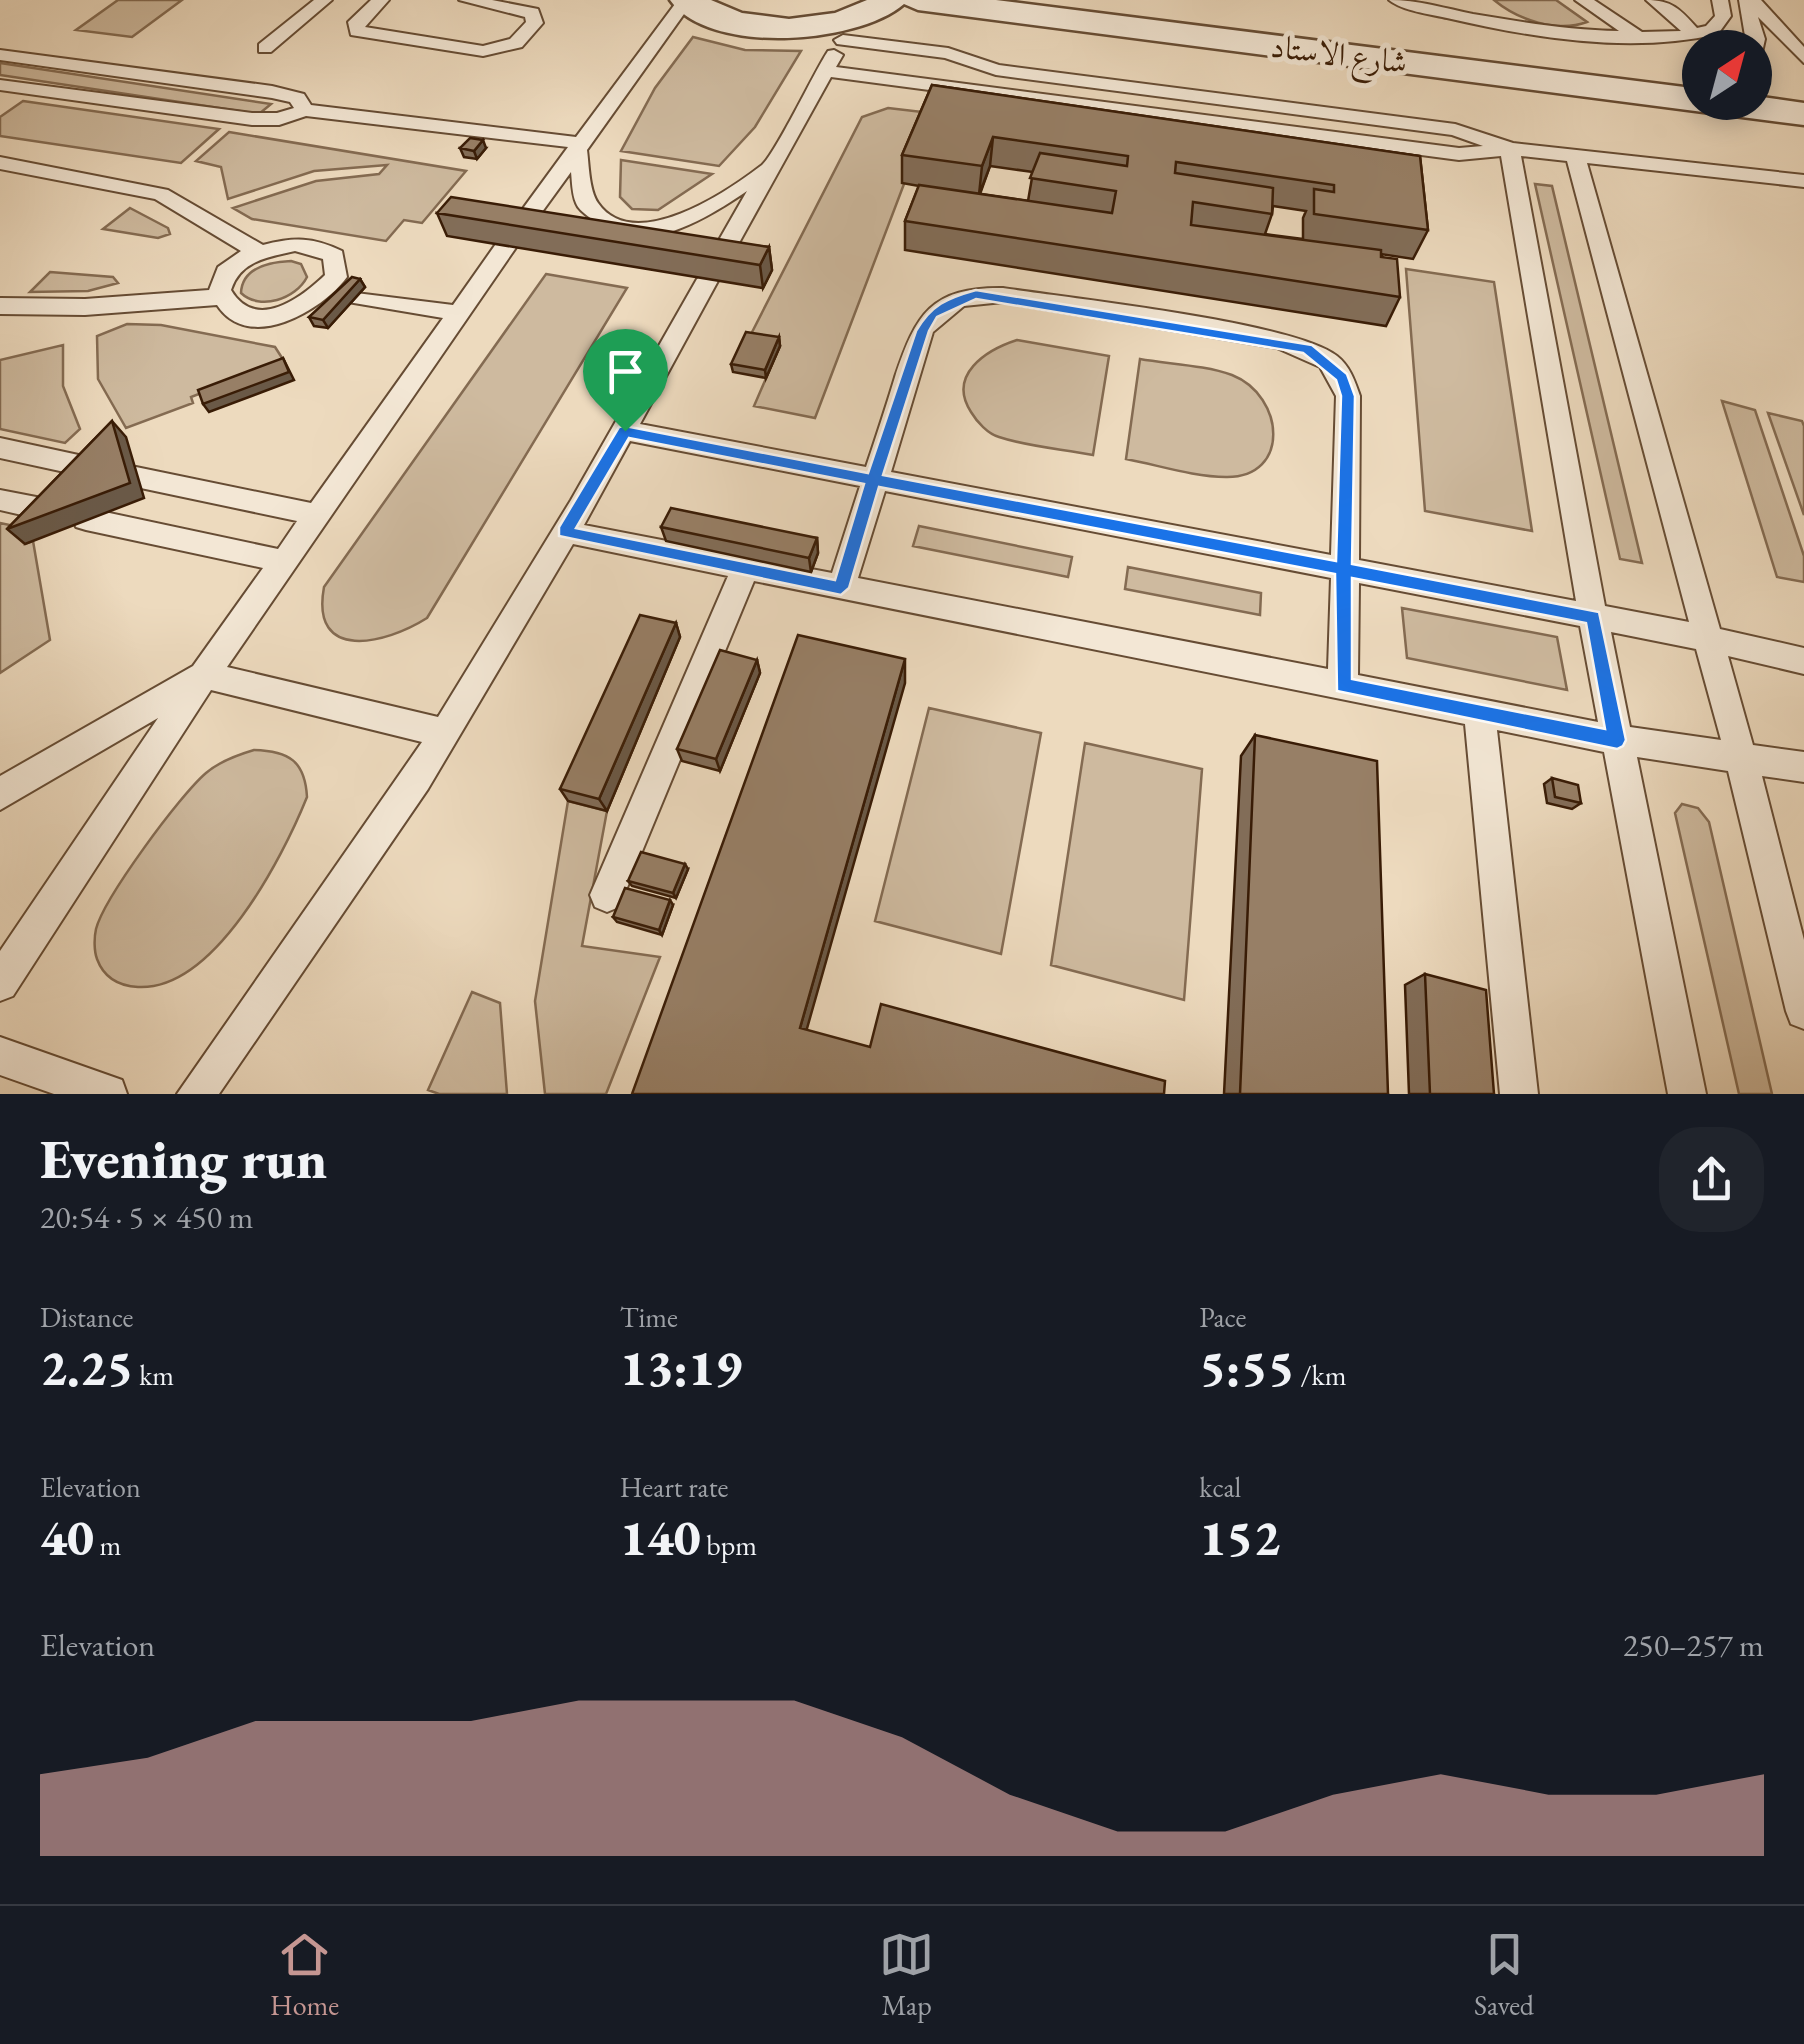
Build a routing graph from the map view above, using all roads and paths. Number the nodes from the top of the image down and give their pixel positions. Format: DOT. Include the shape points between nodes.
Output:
graph roads {
  1 [pos="324,0"];
  2 [pos="381,0"];
  3 [pos="468,0"];
  4 [pos="686,0"];
  5 [pos="891,0"];
  6 [pos="918,0"];
  7 [pos="1123,0"];
  8 [pos="1397,0"];
  9 [pos="1472,0"];
  10 [pos="1584,0"];
  11 [pos="1654,0"];
  12 [pos="1720,0"];
  13 [pos="1750,0"];
  14 [pos="1672,4"];
  15 [pos="1495,20"];
  16 [pos="851,28"];
  17 [pos="1689,30"];
  18 [pos="1704,30"];
  19 [pos="1756,30"];
  20 [pos="1682,34"];
  21 [pos="1636,35"];
  22 [pos="265,48"];
  23 [pos="1772,54"];
  24 [pos="0,55"];
  25 [pos="1804,57"];
  26 [pos="824,71"];
  27 [pos="1682,72"];
  28 [pos="1772,83"];
  29 [pos="0,85"];
  30 [pos="1804,87"];
  31 [pos="1682,98"];
  32 [pos="306,110"];
  33 [pos="1772,110"];
  34 [pos="1804,114"];
  35 [pos="579,146"];
  36 [pos="1510,149"];
  37 [pos="1575,156"];
  38 [pos="0,163"];
  39 [pos="769,167"];
  40 [pos="1804,181"];
  41 [pos="259,252"];
  42 [pos="343,294"];
  43 [pos="219,297"];
  44 [pos="0,306"];
  45 [pos="458,313"];
  46 [pos="625,431"];
  47 [pos="0,448"];
  48 [pos="136,477"];
  49 [pos="874,480"];
  50 [pos="0,500"];
  51 [pos="315,514"];
  52 [pos="86,519"];
  53 [pos="565,532"];
  54 [pos="284,560"];
  55 [pos="746,568"];
  56 [pos="1344,569"];
  57 [pos="841,588"];
  58 [pos="1593,617"];
  59 [pos="1706,638"];
  60 [pos="1804,661"];
  61 [pos="204,675"];
  62 [pos="1344,685"];
  63 [pos="1479,712"];
  64 [pos="445,733"];
  65 [pos="1617,740"];
  66 [pos="1741,757"];
  67 [pos="1804,766"];
  68 [pos="0,794"];
  69 [pos="607,895"];
  70 [pos="0,983"];
  71 [pos="1804,1011"];
  72 [pos="0,1056"];
  73 [pos="108,1094"];
  74 [pos="196,1094"];
  75 [pos="1519,1094"];
  76 [pos="1686,1094"];
  1 -- 22 [label="lane"];
  2 -- 3 [label="lane" via="356,22 357,30 483,51 516,44 536,23 526,10"];
  4 -- 16 [label="street" via="716,16 761,26"];
  4 -- 35 [label="lane"];
  5 -- 16 [label="street"];
  6 -- 31 [label="street, شارع الاستاد"];
  7 -- 27 [label="street, شارع الاستاد"];
  8 -- 15 [label="lane"];
  9 -- 15 [label="lane"];
  10 -- 21 [label="lane"];
  11 -- 14 [label="lane"];
  12 -- 18 [label="lane" via="1723,16"];
  13 -- 19 [label="lane"];
  13 -- 25 [label="lane"];
  14 -- 17 [label="lane"];
  15 -- 21 [label="lane"];
  16 -- 26 [label="lane"];
  16 -- 36 [label="lane" via="996,70 1455,130"];
  20 -- 21 [label="lane"];
  23 -- 25 [label="lane"];
  24 -- 32 [label="lane" via="272,92 296,98"];
  26 -- 36 [label="lane" via="1458,154"];
  26 -- 39 [label="lane"];
  28 -- 30 [label="street"];
  29 -- 32 [label="lane" via="252,120"];
  32 -- 35 [label="lane"];
  33 -- 34 [label="street"];
  35 -- 39 [label="lane" via="586,203 594,214 650,229 693,219"];
  35 -- 45 [label="lane"];
  36 -- 37 [label="lane"];
  36 -- 58 [label="lane"];
  37 -- 40 [label="lane"];
  37 -- 59 [label="lane"];
  38 -- 41 [label="lane" via="160,194"];
  39 -- 46 [label="lane"];
  41 -- 42 [label="lane" via="295,244 324,249 338,266"];
  41 -- 43 [label="lane" via="228,271"];
  42 -- 43 [label="lane" via="266,316 234,313"];
  42 -- 45 [label="lane"];
  43 -- 44 [label="lane"];
  45 -- 51 [label="lane"];
  46 -- 49 [label="lane"];
  46 -- 53 [label="lane"];
  47 -- 50 [label="lane" via="86,466 44,509"];
  48 -- 51 [label="lane"];
  49 -- 56 [label="lane"];
  49 -- 56 [label="lane" via="922,331 951,301 1003,295 1282,341 1328,361 1348,396"];
  49 -- 57 [label="lane"];
  51 -- 54 [label="lane"];
  52 -- 54 [label="lane"];
  53 -- 55 [label="lane"];
  53 -- 64 [label="lane"];
  54 -- 61 [label="lane"];
  55 -- 57 [label="lane"];
  55 -- 69 [label="lane"];
  56 -- 58 [label="lane"];
  56 -- 62 [label="lane"];
  57 -- 62 [label="lane"];
  58 -- 59 [label="lane"];
  58 -- 65 [label="lane"];
  59 -- 60 [label="lane"];
  59 -- 66 [label="lane"];
  61 -- 64 [label="lane"];
  61 -- 68 [label="lane"];
  61 -- 70 [label="lane"];
  62 -- 63 [label="lane"];
  63 -- 65 [label="lane"];
  63 -- 75 [label="lane"];
  64 -- 74 [label="lane"];
  65 -- 66 [label="lane"];
  65 -- 76 [label="lane"];
  66 -- 67 [label="lane"];
  66 -- 71 [label="lane"];
  72 -- 73 [label="lane"];
}
